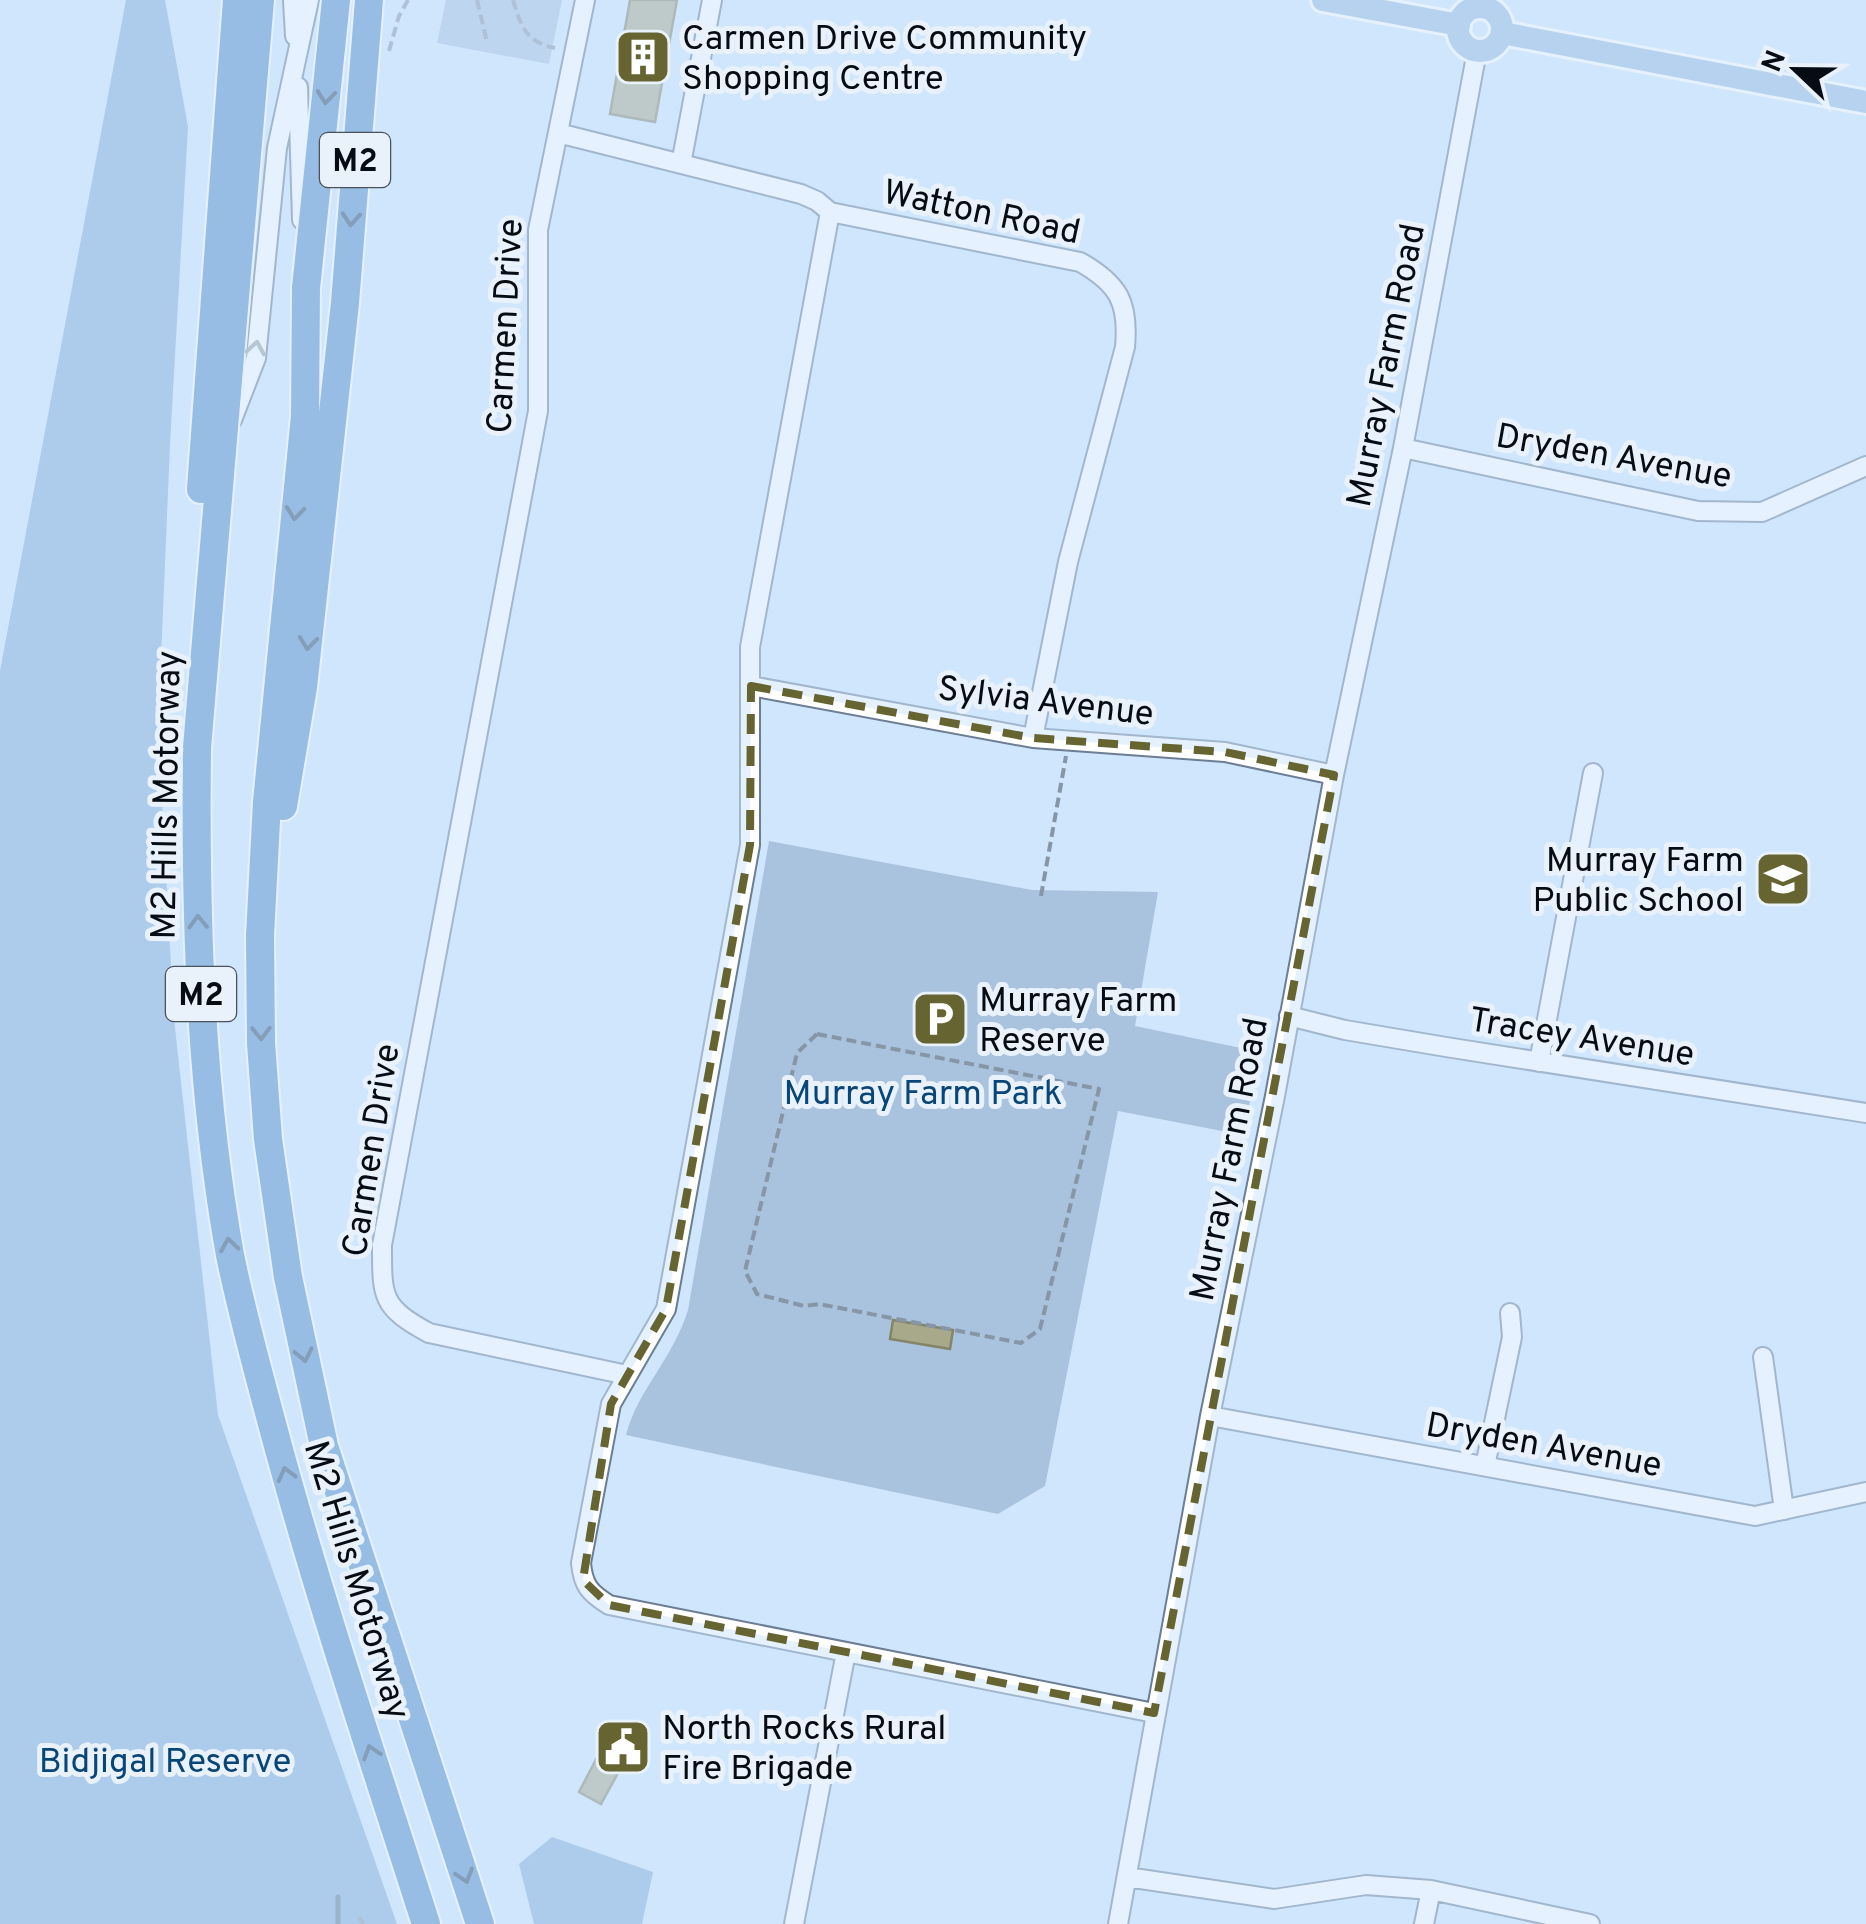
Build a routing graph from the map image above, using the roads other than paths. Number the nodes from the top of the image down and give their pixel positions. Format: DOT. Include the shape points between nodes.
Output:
graph roads {
  1 [pos="237,0"];
  2 [pos="260,0"];
  3 [pos="293,0"];
  4 [pos="309,0"];
  5 [pos="336,0"];
  6 [pos="368,0"];
  7 [pos="585,0"];
  8 [pos="712,0"];
  9 [pos="1324,0"];
  10 [pos="1485,4"];
  11 [pos="1458,25"];
  12 [pos="1502,33"];
  13 [pos="1477,51"];
  14 [pos="296,60"];
  15 [pos="1866,102"];
  16 [pos="558,133"];
  17 [pos="681,164"];
  18 [pos="830,212"];
  19 [pos="305,416"];
  20 [pos="224,440"];
  21 [pos="1404,448"];
  22 [pos="1866,466"];
  23 [pos="205,645"];
  24 [pos="751,686"];
  25 [pos="1032,738"];
  26 [pos="1593,773"];
  27 [pos="1334,775"];
  28 [pos="260,936"];
  29 [pos="1289,1016"];
  30 [pos="1539,1062"];
  31 [pos="1866,1113"];
  32 [pos="1510,1312"];
  33 [pos="1763,1356"];
  34 [pos="627,1375"];
  35 [pos="1210,1416"];
  36 [pos="1486,1466"];
  37 [pos="1866,1492"];
  38 [pos="1784,1510"];
  39 [pos="846,1652"];
  40 [pos="1154,1713"];
  41 [pos="1128,1877"];
  42 [pos="1430,1890"];
  43 [pos="426,1924"];
  44 [pos="480,1924"];
  45 [pos="794,1924"];
  46 [pos="1118,1924"];
  47 [pos="1424,1924"];
  48 [pos="1590,1924"];
  1 -- 23 [label="highway, M2" via="195,563"];
  2 -- 20 [label="highway, M2 Hills Motorway / M2"];
  3 -- 14 [label="street, M2"];
  4 -- 14 [label="street, M2"];
  5 -- 19 [label="highway, M2 Hills Motorway / M2, one-way" via="306,288"];
  6 -- 28 [label="highway, M2 Hills Motorway / M2, one-way" via="345,303 305,668"];
  7 -- 16 [label="street, Carmen Drive"];
  8 -- 17 [label="street"];
  9 -- 11 [label="main road"];
  10 -- 11 [label="main road"];
  10 -- 12 [label="main road" via="1500,19"];
  11 -- 13 [label="main road" via="1461,39"];
  12 -- 13 [label="main road" via="1496,45"];
  12 -- 15 [label="main road"];
  13 -- 21 [label="street, Murray Farm Road"];
  14 -- 19 [label="street, M2"];
  20 -- 14 [label="street, M2, one-way" via="256,358 277,148"];
  16 -- 17 [label="street, Watton Road"];
  16 -- 34 [label="street, Carmen Drive" via="538,230 538,411 382,1244 382,1275 387,1303 429,1334"];
  17 -- 18 [label="street, Watton Road" via="800,194"];
  18 -- 24 [label="street" via="750,646"];
  18 -- 25 [label="street, Watton Road" via="1080,262 1098,272 1124,305 1125,346 1068,562"];
  19 -- 28 [label="highway, M2 Hills Motorway / M2, one-way" via="276,690"];
  20 -- 23 [label="highway, M2 Hills Motorway / M2"];
  21 -- 22 [label="street, Dryden Avenue" via="1698,510 1762,512"];
  21 -- 27 [label="street, Murray Farm Road"];
  43 -- 23 [label="highway, M2 Hills Motorway / M2, one-way" via="312,1567 230,1252 201,997 197,748"];
  24 -- 25 [label="street, Sylvia Avenue"];
  24 -- 34 [label="street" via="750,845 666,1309"];
  25 -- 27 [label="street, Sylvia Avenue" via="1225,752"];
  26 -- 30 [label="street"];
  27 -- 29 [label="street, Murray Farm Road"];
  28 -- 44 [label="highway, M2 Hills Motorway / M2, one-way" via="261,1044 278,1224 324,1446"];
  29 -- 30 [label="street, Tracey Avenue"];
  29 -- 35 [label="street, Murray Farm Road"];
  30 -- 31 [label="street, Tracey Avenue"];
  32 -- 36 [label="street" via="1512,1337"];
  33 -- 38 [label="street"];
  34 -- 39 [label="street" via="610,1404 580,1562 590,1594 609,1605"];
  35 -- 36 [label="street, Dryden Avenue"];
  35 -- 40 [label="street, Murray Farm Road"];
  36 -- 38 [label="street, Dryden Avenue" via="1755,1516"];
  37 -- 38 [label="street, Dryden Avenue"];
  39 -- 40 [label="street"];
  39 -- 45 [label="street"];
  40 -- 41 [label="street, Murray Farm Road"];
  41 -- 42 [label="street" via="1274,1900 1366,1885"];
  41 -- 46 [label="street, Murray Farm Road"];
  42 -- 47 [label="street"];
  42 -- 48 [label="street"];
}
